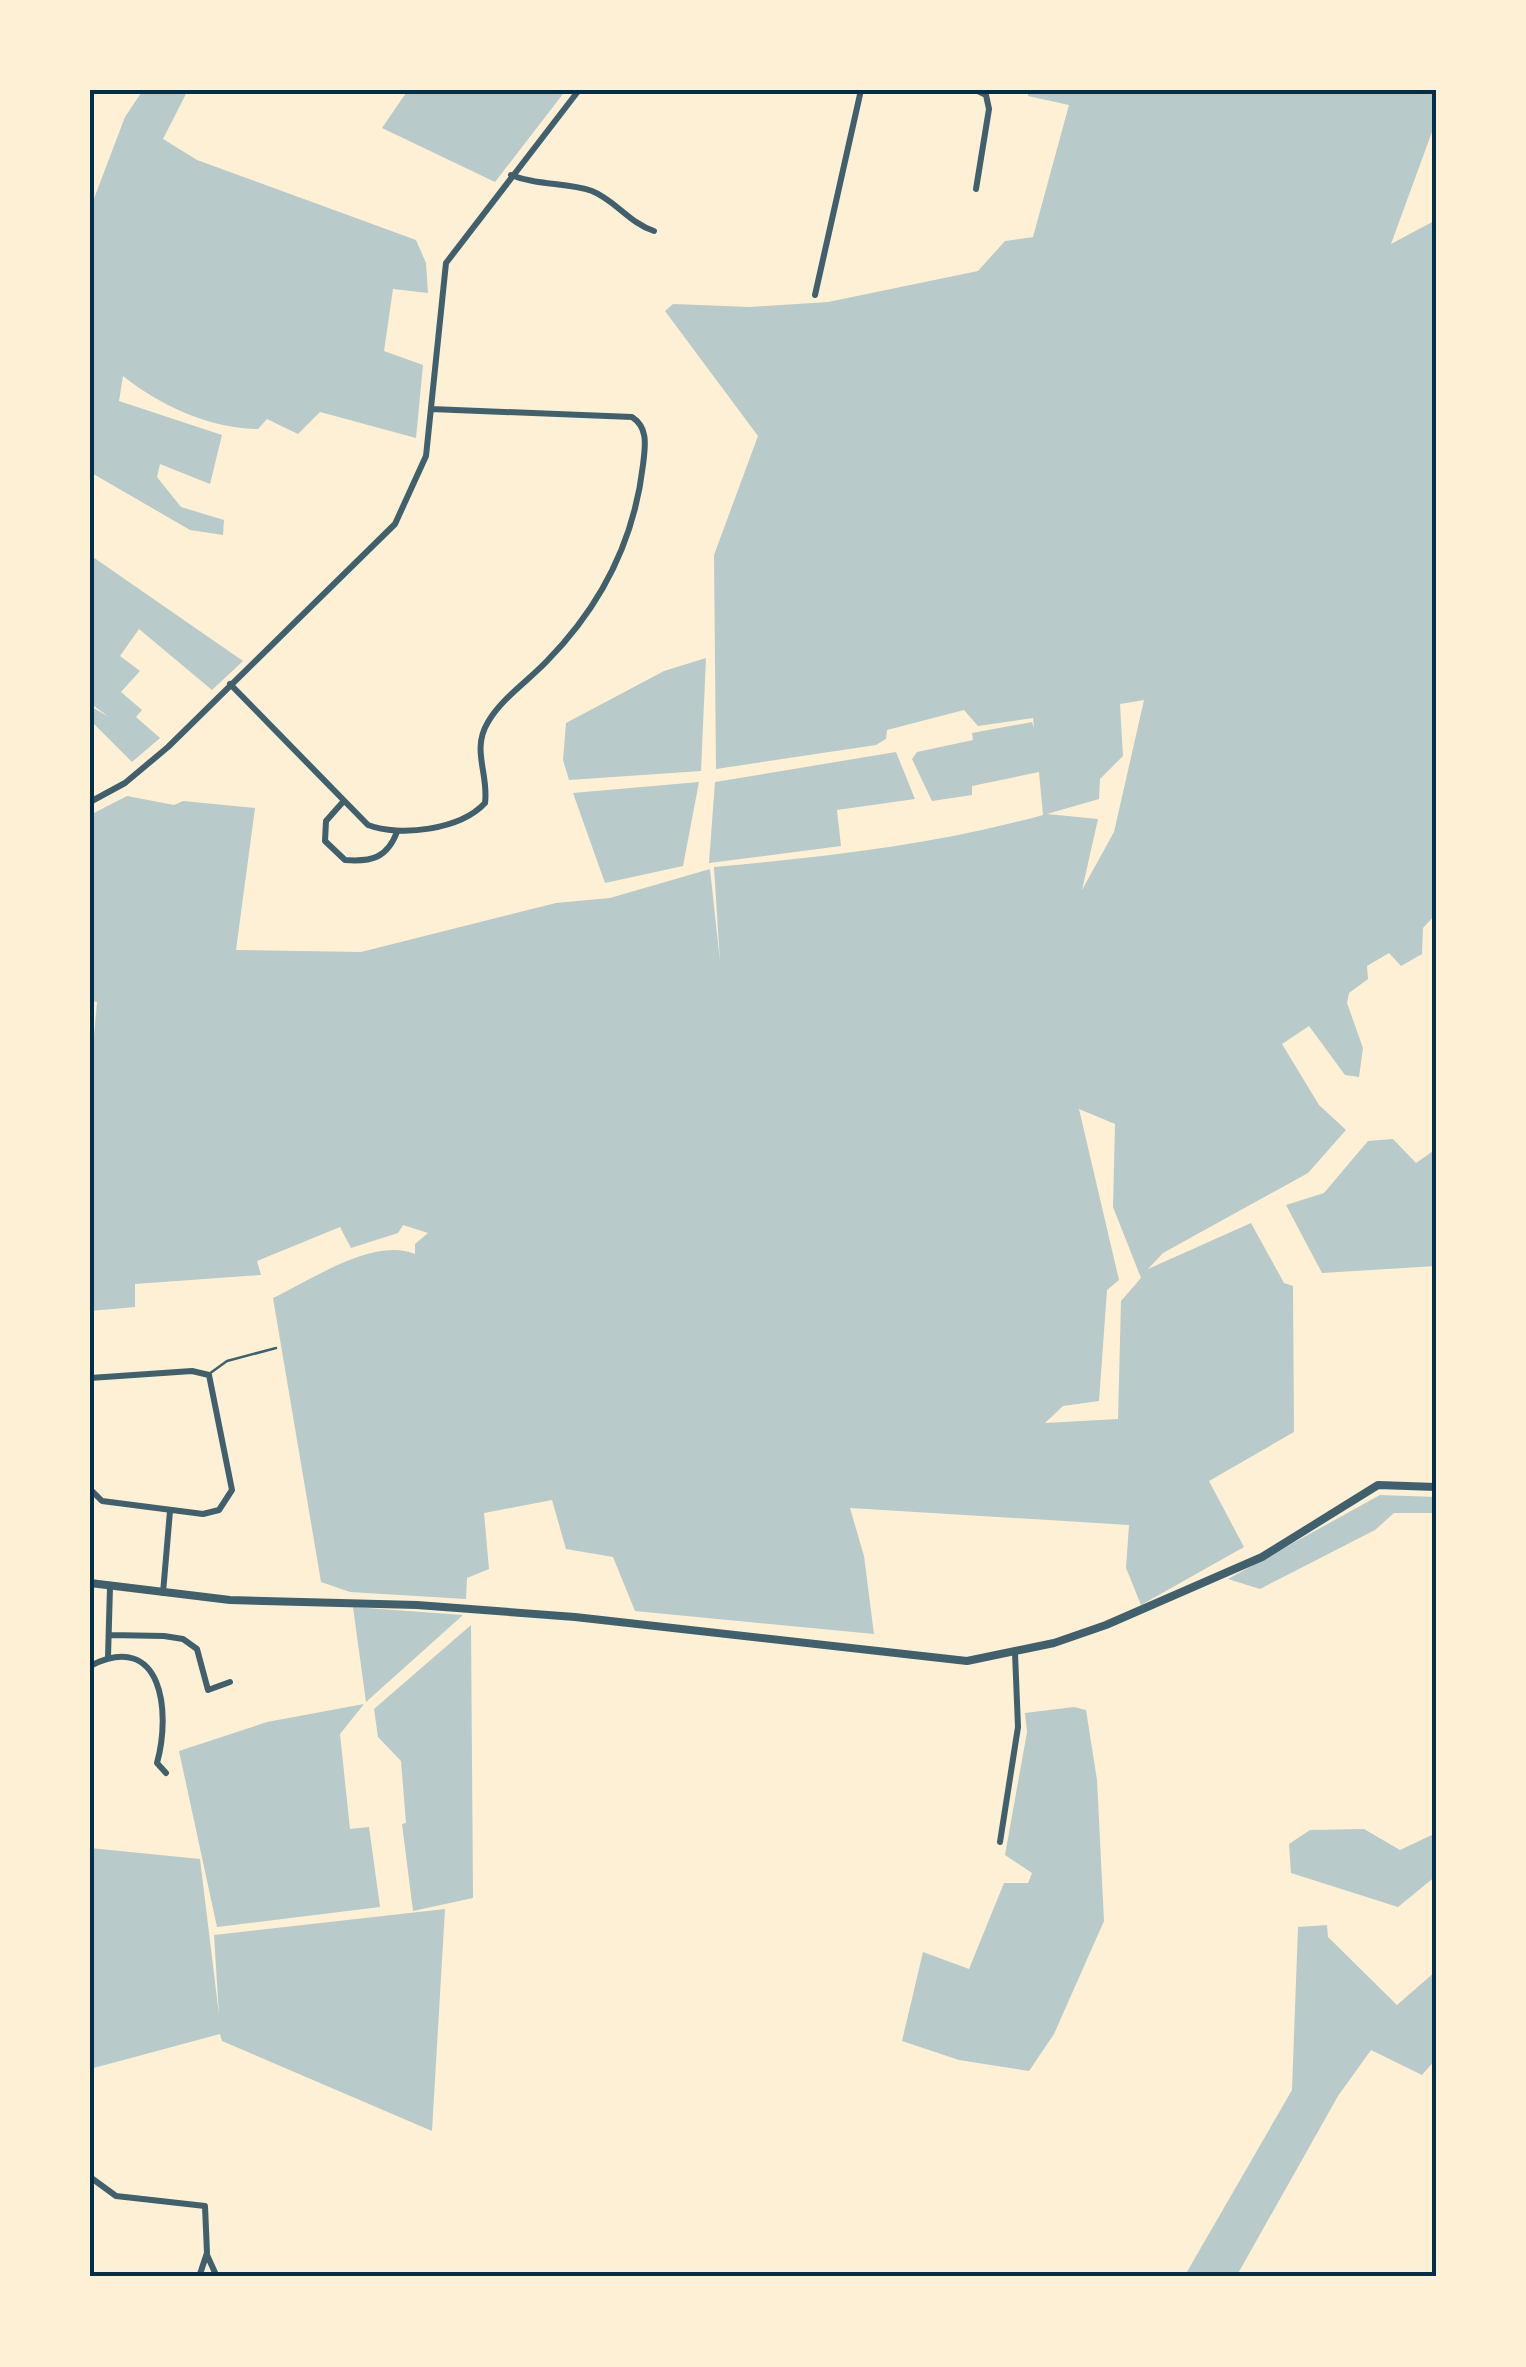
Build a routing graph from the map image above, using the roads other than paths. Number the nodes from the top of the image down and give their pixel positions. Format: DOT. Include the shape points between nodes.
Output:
graph roads {
  1 [pos="579,90"];
  2 [pos="861,90"];
  3 [pos="976,90"];
  4 [pos="512,174"];
  5 [pos="976,189"];
  6 [pos="654,230"];
  7 [pos="815,295"];
  8 [pos="431,409"];
  9 [pos="230,684"];
  10 [pos="90,802"];
  11 [pos="342,803"];
  12 [pos="396,832"];
  13 [pos="276,1348"];
  14 [pos="209,1374"];
  15 [pos="90,1378"];
  16 [pos="1436,1486"];
  17 [pos="90,1489"];
  18 [pos="170,1511"];
  19 [pos="90,1582"];
  20 [pos="110,1587"];
  21 [pos="163,1593"];
  22 [pos="109,1634"];
  23 [pos="1015,1653"];
  24 [pos="108,1657"];
  25 [pos="90,1666"];
  26 [pos="230,1682"];
  27 [pos="166,1773"];
  28 [pos="1000,1842"];
  29 [pos="90,2178"];
  30 [pos="206,2254"];
  31 [pos="199,2277"];
  32 [pos="217,2277"];
  1 -- 4 [label="street"];
  2 -- 7 [label="street"];
  3 -- 5 [label="street" via="986,95 989,109"];
  4 -- 6 [label="street" via="592,192 634,224"];
  4 -- 8 [label="street" via="446,263"];
  8 -- 9 [label="street" via="421,474 395,524"];
  8 -- 12 [label="street" via="637,420 646,440 642,479 616,565 581,626 487,722 478,747 485,804 437,825"];
  9 -- 10 [label="street" via="138,774"];
  9 -- 11 [label="street"];
  11 -- 12 [label="street" via="368,825"];
  11 -- 12 [label="street" via="324,830 325,842 344,860 382,856"];
  13 -- 14 [label="lane" via="227,1361"];
  14 -- 15 [label="street"];
  14 -- 18 [label="street" via="229,1498 212,1512"];
  16 -- 23 [label="street" via="1378,1485 1262,1556 1106,1625"];
  17 -- 18 [label="street" via="102,1501"];
  18 -- 21 [label="street"];
  19 -- 20 [label="street"];
  20 -- 21 [label="street"];
  20 -- 22 [label="street"];
  21 -- 23 [label="street" via="537,1614 967,1661"];
  22 -- 24 [label="street"];
  22 -- 26 [label="street" via="183,1639 197,1649 208,1690"];
  23 -- 28 [label="street" via="1018,1728"];
  24 -- 25 [label="street"];
  24 -- 27 [label="street" via="147,1668 161,1686 164,1736 157,1763"];
  29 -- 30 [label="street" via="116,2196 205,2206"];
  30 -- 31 [label="street"];
  30 -- 32 [label="street"];
}
